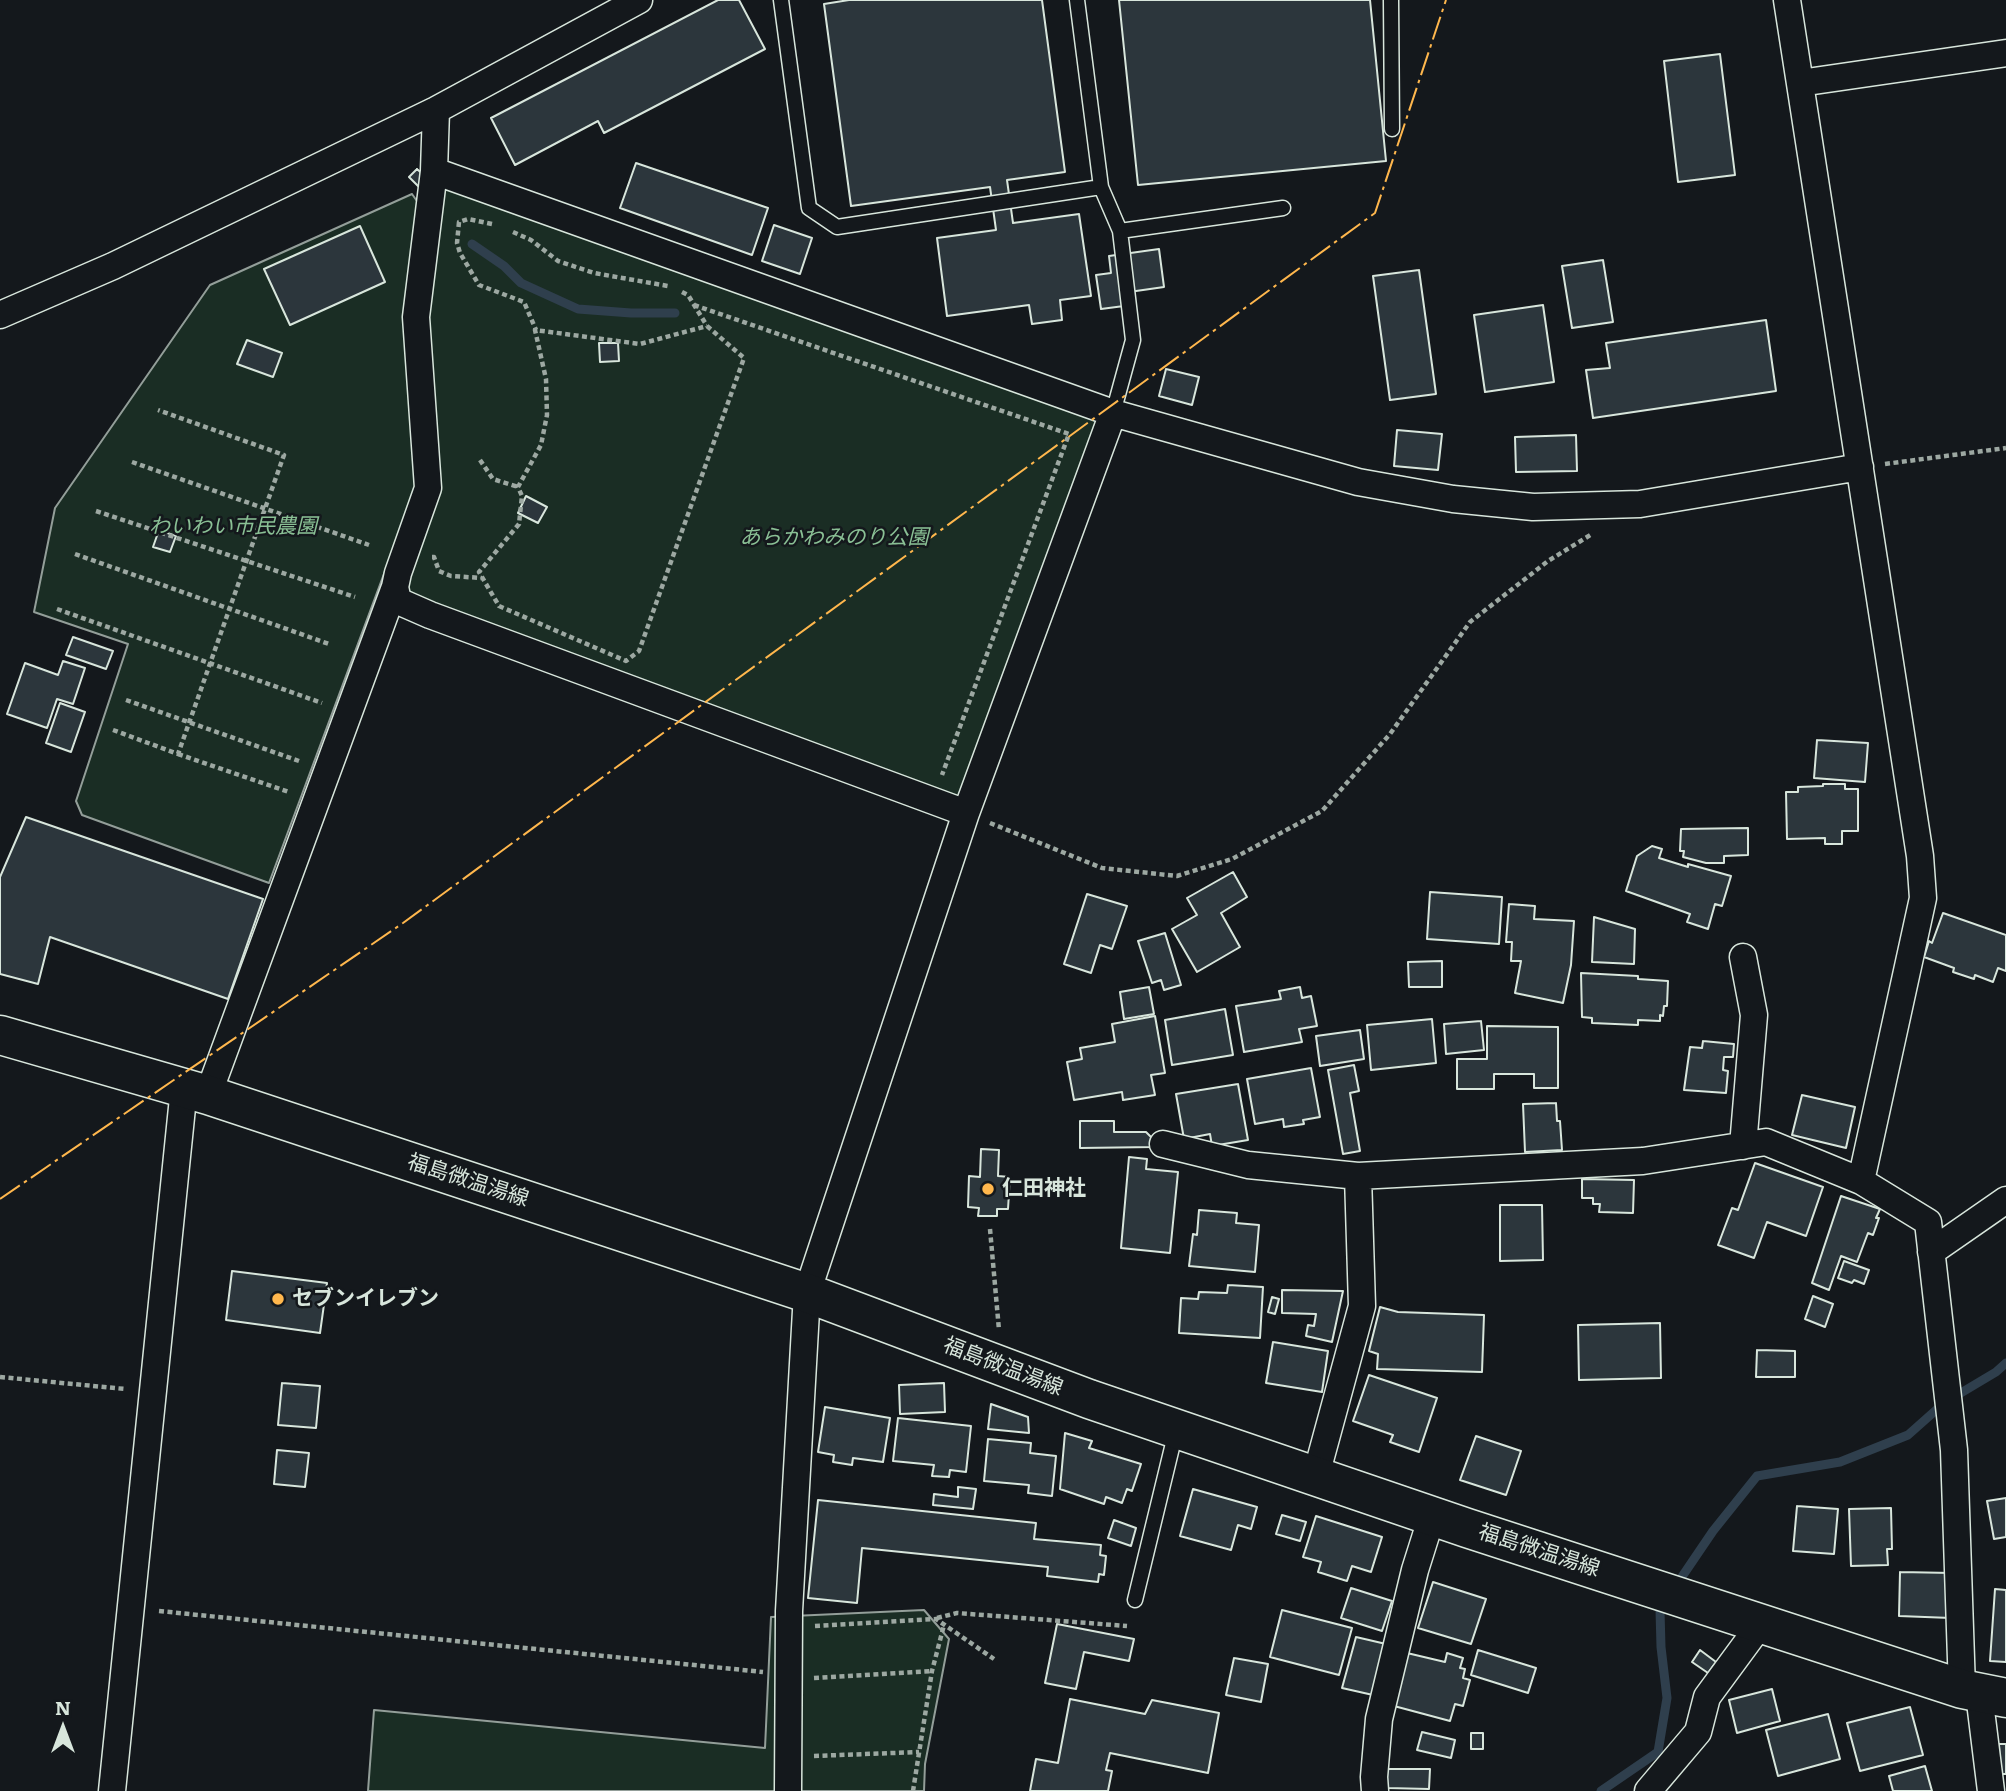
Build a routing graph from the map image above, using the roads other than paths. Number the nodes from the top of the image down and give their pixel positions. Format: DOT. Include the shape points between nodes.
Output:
graph roads {
  1 [pos="639,0"];
  2 [pos="781,0"];
  3 [pos="1077,0"];
  4 [pos="1391,0"];
  5 [pos="1787,0"];
  6 [pos="2006,53"];
  7 [pos="1800,83"];
  8 [pos="436,110"];
  9 [pos="1392,129"];
  10 [pos="434,171"];
  11 [pos="1101,187"];
  12 [pos="1283,208"];
  13 [pos="1120,231"];
  14 [pos="0,315"];
  15 [pos="1113,413"];
  16 [pos="1860,467"];
  17 [pos="395,587"];
  18 [pos="966,813"];
  19 [pos="1743,957"];
  20 [pos="0,1035"];
  21 [pos="196,1091"];
  22 [pos="1163,1144"];
  23 [pos="1743,1146"];
  24 [pos="1358,1176"];
  25 [pos="1861,1181"];
  26 [pos="2006,1200"];
  27 [pos="1930,1252"];
  28 [pos="807,1293"];
  29 [pos="1177,1428"];
  30 [pos="1316,1475"];
  31 [pos="1432,1516"];
  32 [pos="1135,1600"];
  33 [pos="1760,1625"];
  34 [pos="1982,1694"];
  35 [pos="111,1791"];
  36 [pos="788,1791"];
  37 [pos="1375,1791"];
  38 [pos="1648,1791"];
  39 [pos="1990,1791"];
  1 -- 8 [label="street"];
  2 -- 11 [label="lane" via="809,208 837,227"];
  3 -- 11 [label="lane"];
  4 -- 9 [label="lane"];
  5 -- 7 [label="street"];
  6 -- 7 [label="street"];
  7 -- 16 [label="street"];
  8 -- 10 [label="street"];
  8 -- 14 [label="street" via="113,266"];
  10 -- 15 [label="street"];
  10 -- 17 [label="street" via="416,317 428,488"];
  11 -- 13 [label="lane"];
  12 -- 13 [label="lane"];
  13 -- 15 [label="lane" via="1133,340"];
  15 -- 16 [label="street" via="1358,482 1532,507 1640,504"];
  15 -- 18 [label="street"];
  16 -- 25 [label="street" via="1923,898"];
  17 -- 18 [label="street" via="398,601 430,615"];
  17 -- 21 [label="street"];
  18 -- 28 [label="street"];
  19 -- 23 [label="street" via="1754,1015"];
  20 -- 21 [label="main road, 福島微温湯線"];
  21 -- 28 [label="main road, 福島微温湯線"];
  21 -- 35 [label="street" via="154,1392"];
  22 -- 24 [label="street" via="1248,1165"];
  23 -- 24 [label="street" via="1643,1161"];
  23 -- 25 [label="street" via="1766,1142"];
  24 -- 30 [label="street" via="1362,1306"];
  25 -- 27 [label="street" via="1928,1222"];
  26 -- 27 [label="street"];
  27 -- 34 [label="street"];
  28 -- 29 [label="main road, 福島微温湯線"];
  28 -- 36 [label="street" via="789,1628"];
  29 -- 30 [label="main road, 福島微温湯線"];
  29 -- 32 [label="lane"];
  30 -- 31 [label="main road, 福島微温湯線"];
  31 -- 33 [label="main road, 福島微温湯線"];
  31 -- 37 [label="street" via="1378,1718"];
  33 -- 34 [label="main road, 福島微温湯線"];
  33 -- 38 [label="street" via="1707,1697 1698,1732"];
  34 -- 39 [label="street"];
}
